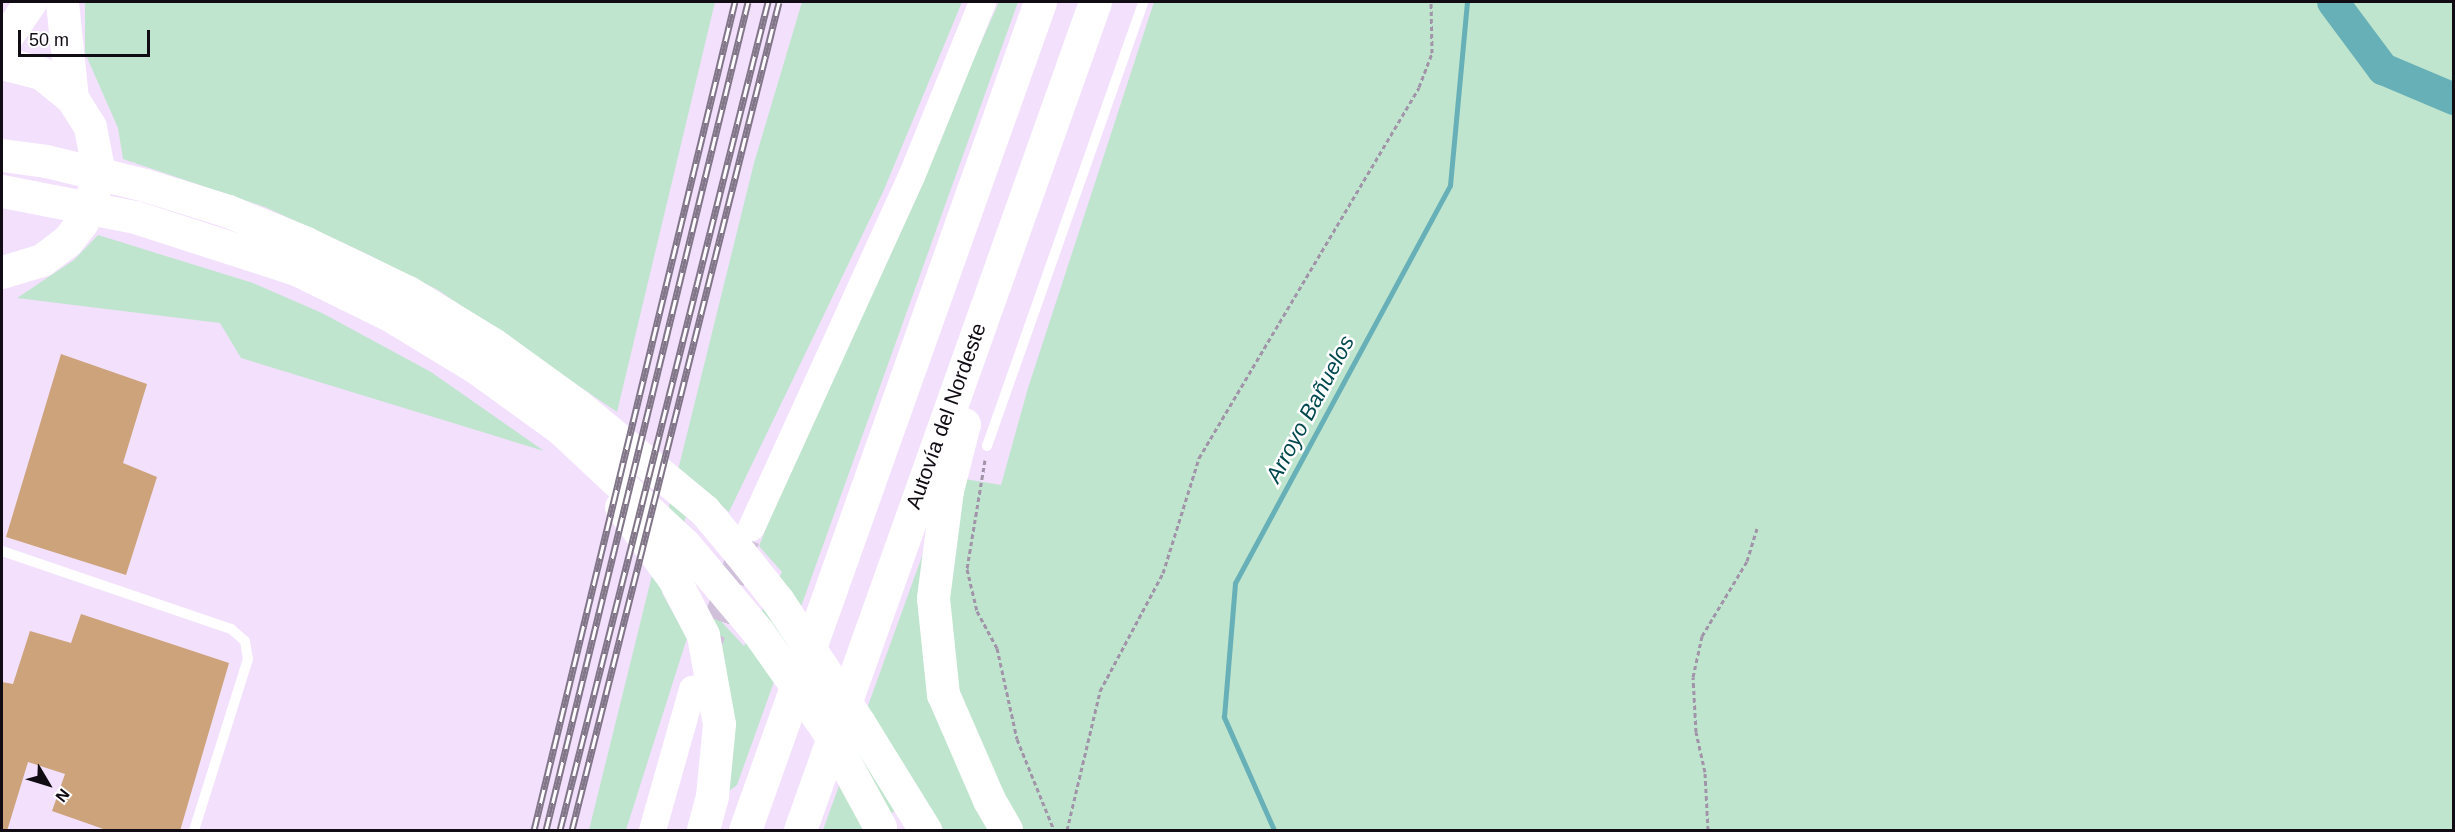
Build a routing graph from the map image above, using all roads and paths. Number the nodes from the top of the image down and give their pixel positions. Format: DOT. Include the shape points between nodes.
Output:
graph roads {
  1 [pos="30,2"];
  2 [pos="62,2"];
  3 [pos="982,2"];
  4 [pos="1040,2"];
  5 [pos="1096,2"];
  6 [pos="1143,2"];
  7 [pos="1431,2"];
  8 [pos="2,43"];
  9 [pos="2,63"];
  10 [pos="72,98"];
  11 [pos="2,155"];
  12 [pos="2,191"];
  13 [pos="4,273"];
  14 [pos="565,426"];
  15 [pos="987,446"];
  16 [pos="751,527"];
  17 [pos="1757,528"];
  18 [pos="2,553"];
  19 [pos="692,689"];
  20 [pos="918,823"];
  21 [pos="880,827"];
  22 [pos="194,831"];
  23 [pos="652,831"];
  24 [pos="703,831"];
  25 [pos="745,831"];
  26 [pos="800,831"];
  27 [pos="1006,831"];
  28 [pos="1054,831"];
  29 [pos="1067,831"];
  30 [pos="1708,831"];
  1 -- 8 [label="main road"];
  2 -- 10 [label="main road"];
  3 -- 16 [label="street" via="911,176"];
  4 -- 25 [label="main road"];
  5 -- 26 [label="main road, Autovía del Nordeste"];
  5 -- 27 [label="main road" via="1066,135 961,433 946,490 933,598 943,694"];
  6 -- 15 [label="lane"];
  7 -- 29 [label="path" via="1432,53 1419,87 1199,458 1163,573 1100,691"];
  9 -- 10 [label="main road" via="41,73"];
  10 -- 13 [label="main road" via="92,136 97,163 93,196 82,222 67,241 42,260"];
  11 -- 14 [label="main road" via="46,161 145,185 296,238 408,292 493,344"];
  12 -- 14 [label="main road" via="135,217 296,269 387,314"];
  14 -- 20 [label="main road" via="704,510 778,601 859,723"];
  14 -- 21 [label="main road" via="684,544 758,632 826,728"];
  14 -- 24 [label="main road" via="674,579 703,635 719,724 712,796"];
  15 -- 28 [label="path" via="967,568 977,611 997,648 1017,739"];
  17 -- 30 [label="path" via="1748,561 1702,636 1693,677"];
  18 -- 22 [label="lane" via="231,628 245,641 248,659"];
  19 -- 23 [label="street"];
}
